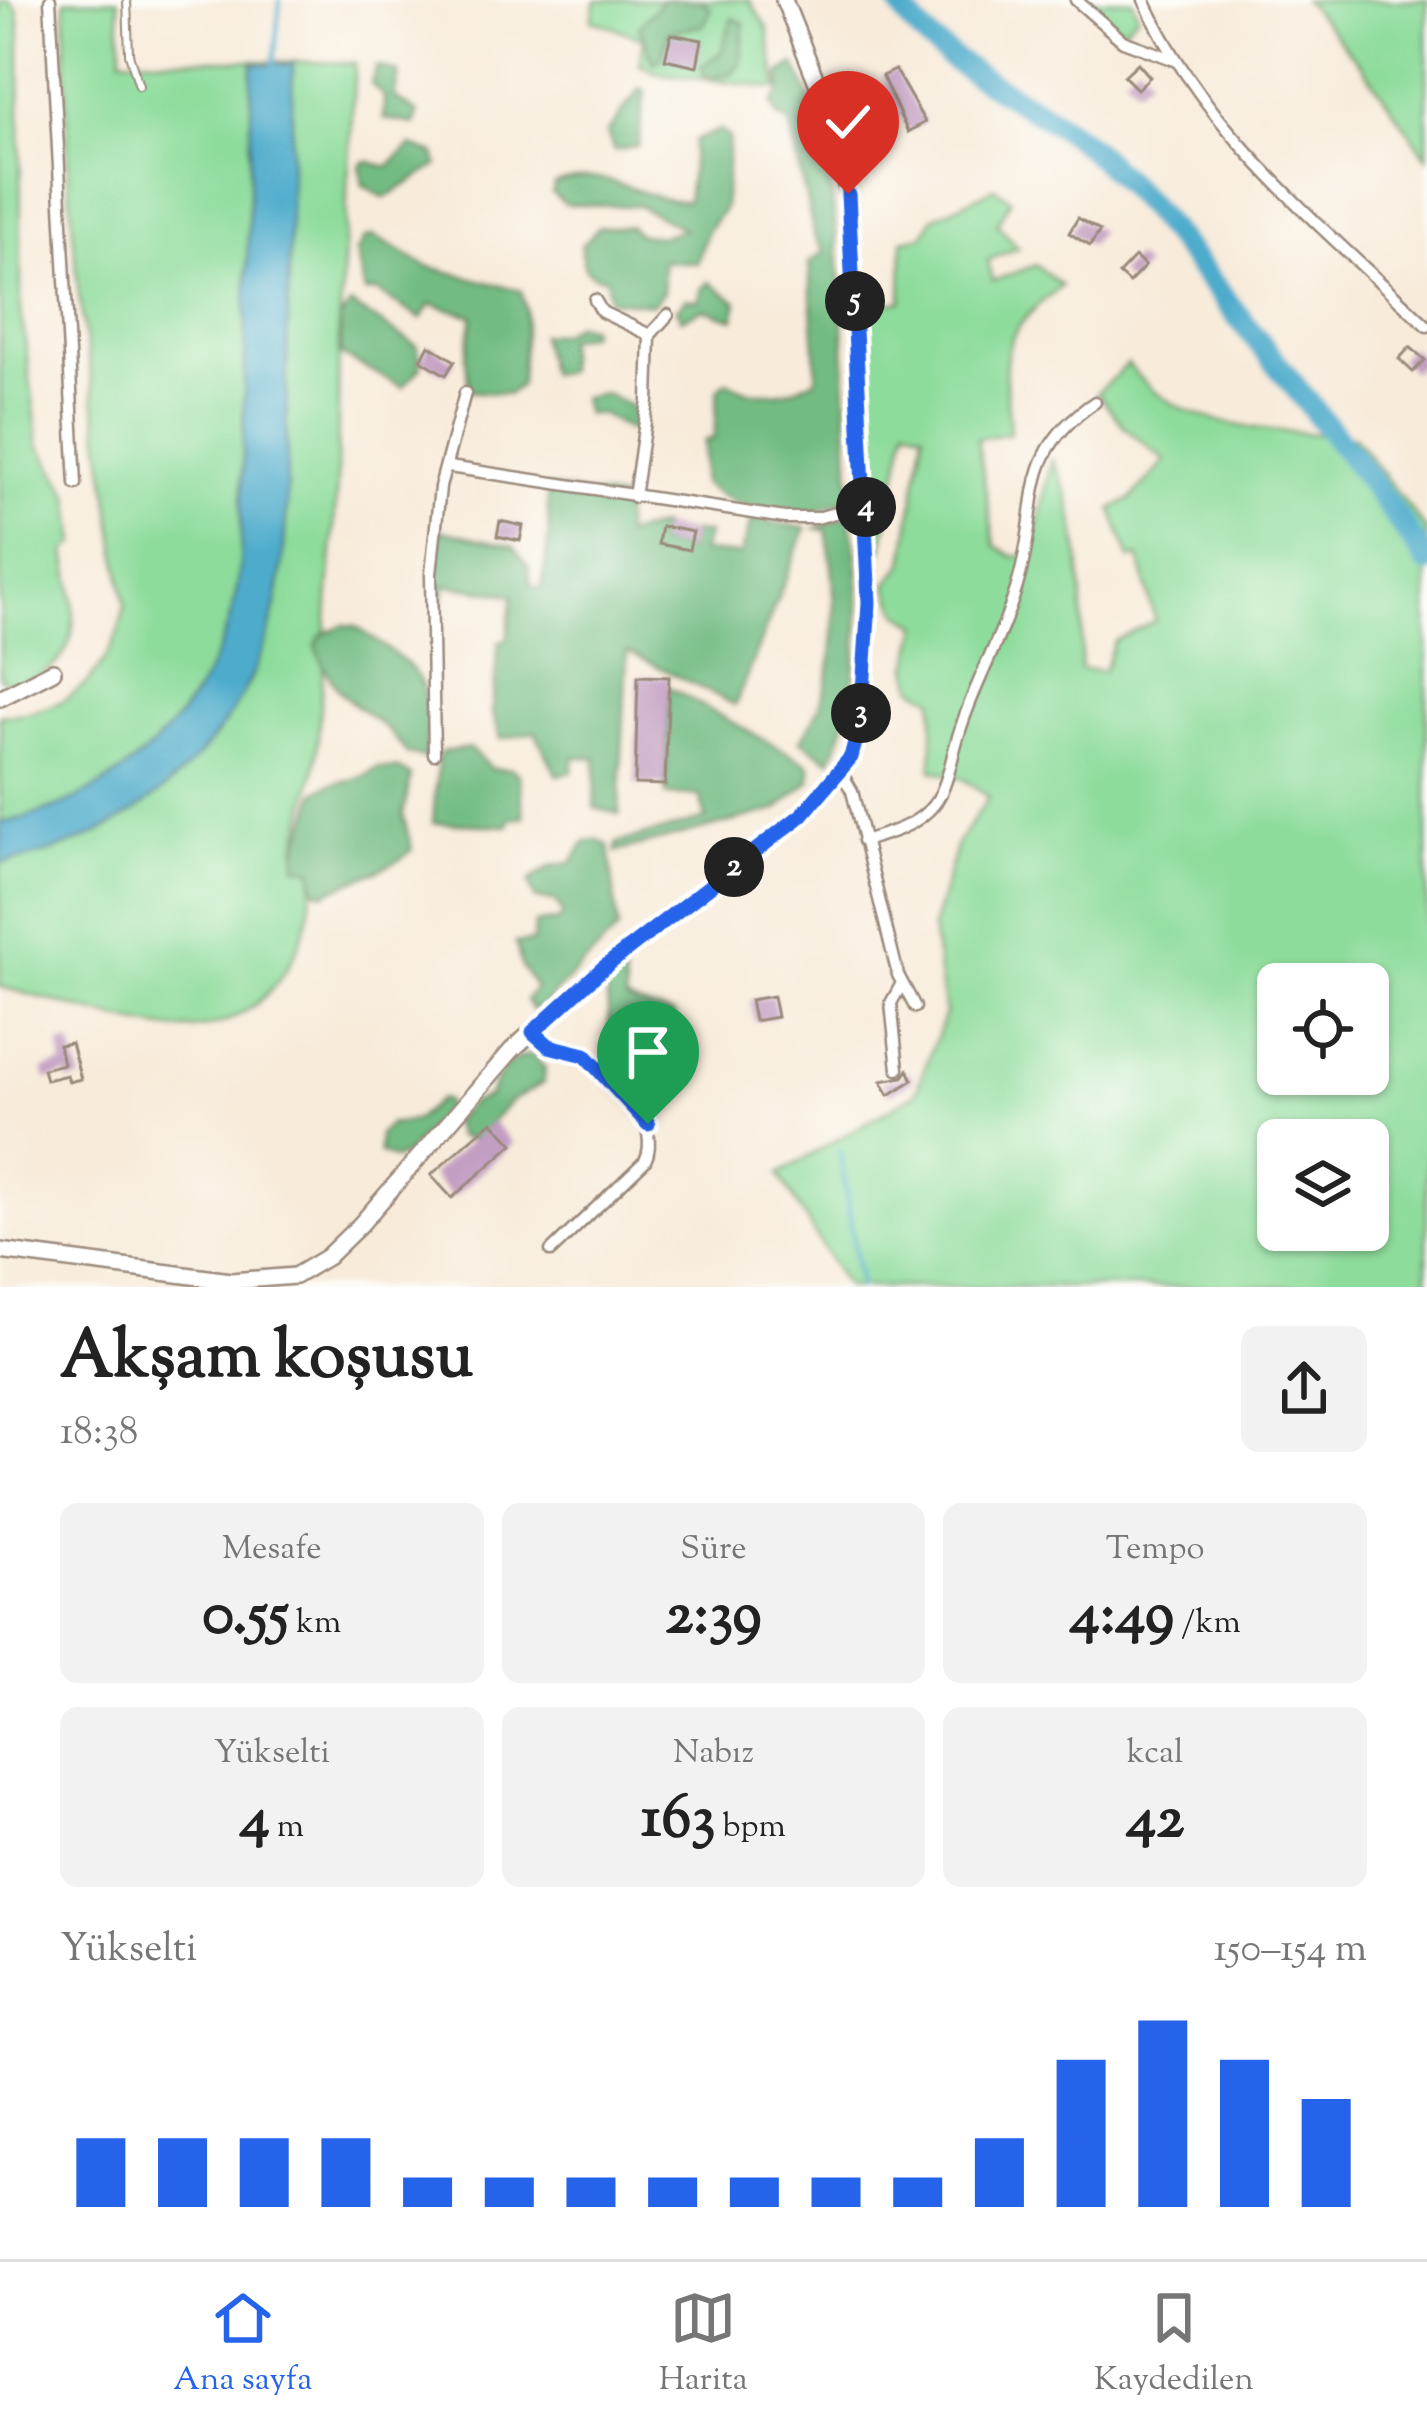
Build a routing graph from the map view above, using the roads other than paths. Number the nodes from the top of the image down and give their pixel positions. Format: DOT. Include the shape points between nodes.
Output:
graph roads {
  1 [pos="50,0"];
  2 [pos="128,0"];
  3 [pos="784,0"];
  4 [pos="1076,0"];
  5 [pos="1144,0"];
  6 [pos="1175,59"];
  7 [pos="139,86"];
  8 [pos="595,300"];
  9 [pos="668,315"];
  10 [pos="1427,326"];
  11 [pos="650,334"];
  12 [pos="465,393"];
  13 [pos="1095,402"];
  14 [pos="448,467"];
  15 [pos="76,484"];
  16 [pos="634,496"];
  17 [pos="866,504"];
  18 [pos="53,671"];
  19 [pos="0,698"];
  20 [pos="434,754"];
  21 [pos="841,772"];
  22 [pos="863,841"];
  23 [pos="902,985"];
  24 [pos="915,1007"];
  25 [pos="533,1032"];
  26 [pos="898,1069"];
  27 [pos="0,1251"];
  28 [pos="551,1251"];
  1 -- 15 [label="street"];
  2 -- 7 [label="lane"];
  3 -- 17 [label="street" via="828,110 848,194"];
  4 -- 6 [label="street" via="1123,41"];
  5 -- 6 [label="street"];
  6 -- 10 [label="street" via="1262,166"];
  8 -- 11 [label="street" via="602,312"];
  9 -- 11 [label="street"];
  11 -- 16 [label="street"];
  12 -- 14 [label="street"];
  13 -- 22 [label="street" via="1053,435 1039,466 1019,581 932,808 902,830"];
  14 -- 16 [label="street"];
  14 -- 20 [label="street" via="431,574"];
  16 -- 17 [label="street" via="802,519"];
  17 -- 21 [label="street" via="867,658 861,720"];
  18 -- 19 [label="street"];
  21 -- 22 [label="street"];
  21 -- 25 [label="street" via="802,815"];
  22 -- 23 [label="street"];
  23 -- 24 [label="street"];
  23 -- 26 [label="street" via="891,1003"];
  25 -- 27 [label="street" via="360,1226 296,1276 230,1281"];
  25 -- 28 [label="street" via="604,1072 643,1114 652,1141 645,1161"];
}
